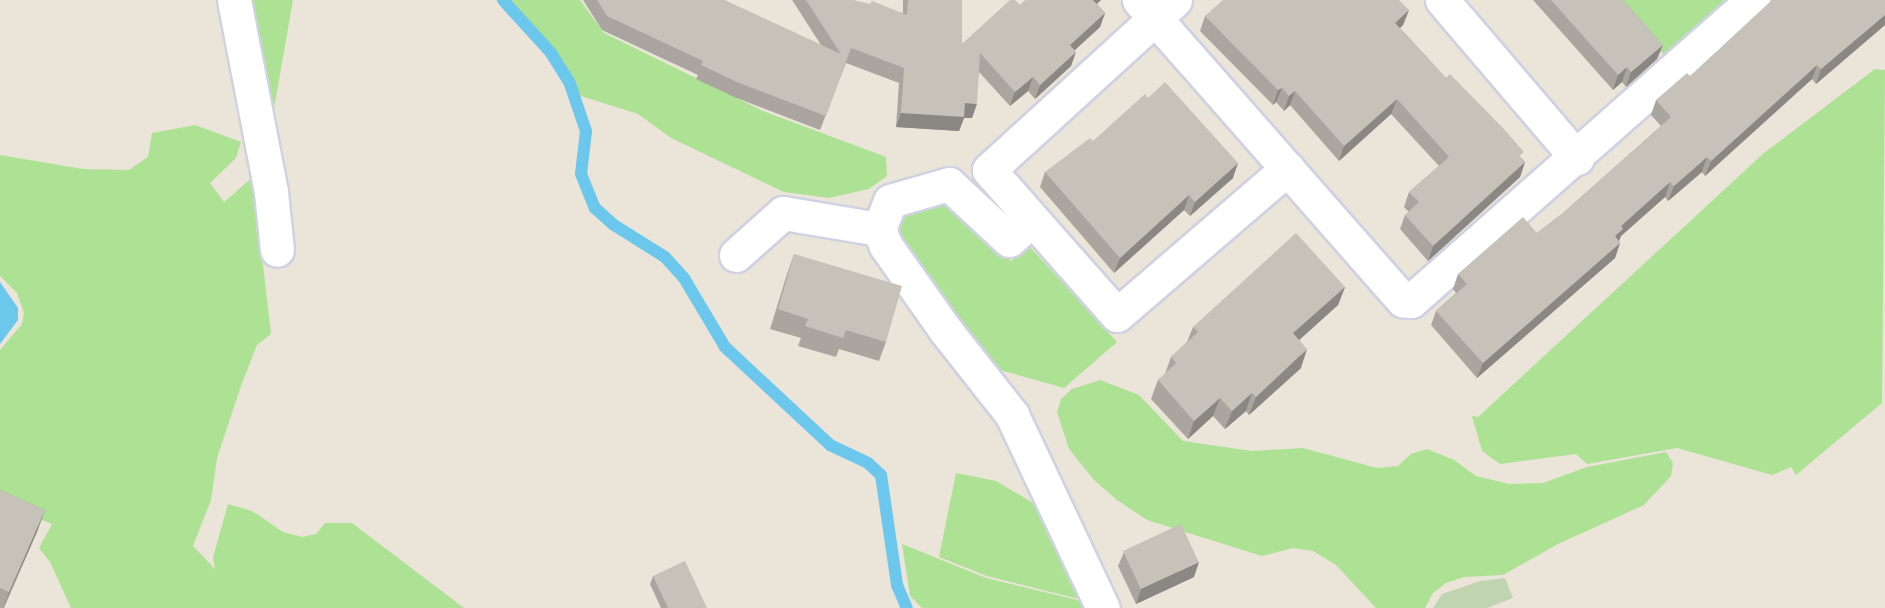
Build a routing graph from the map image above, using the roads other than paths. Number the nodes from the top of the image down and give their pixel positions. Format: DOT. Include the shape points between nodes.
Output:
graph roads {
  1 [pos="234,0"];
  2 [pos="1442,0"];
  3 [pos="1753,0"];
  4 [pos="1156,6"];
  5 [pos="1577,158"];
  6 [pos="1288,168"];
  7 [pos="1032,220"];
  8 [pos="879,229"];
  9 [pos="277,250"];
  10 [pos="736,255"];
  11 [pos="1103,608"];
  1 -- 9 [label="street" via="271,192"];
  2 -- 5 [label="street"];
  3 -- 5 [label="street"];
  4 -- 6 [label="street"];
  4 -- 7 [label="street" via="989,170"];
  5 -- 6 [label="street" via="1411,302 1403,300"];
  6 -- 7 [label="street" via="1117,315"];
  7 -- 8 [label="street" via="1009,240 949,184 890,201"];
  8 -- 10 [label="street" via="783,213"];
  8 -- 11 [label="street" via="886,246 946,331 1012,415"];
}
